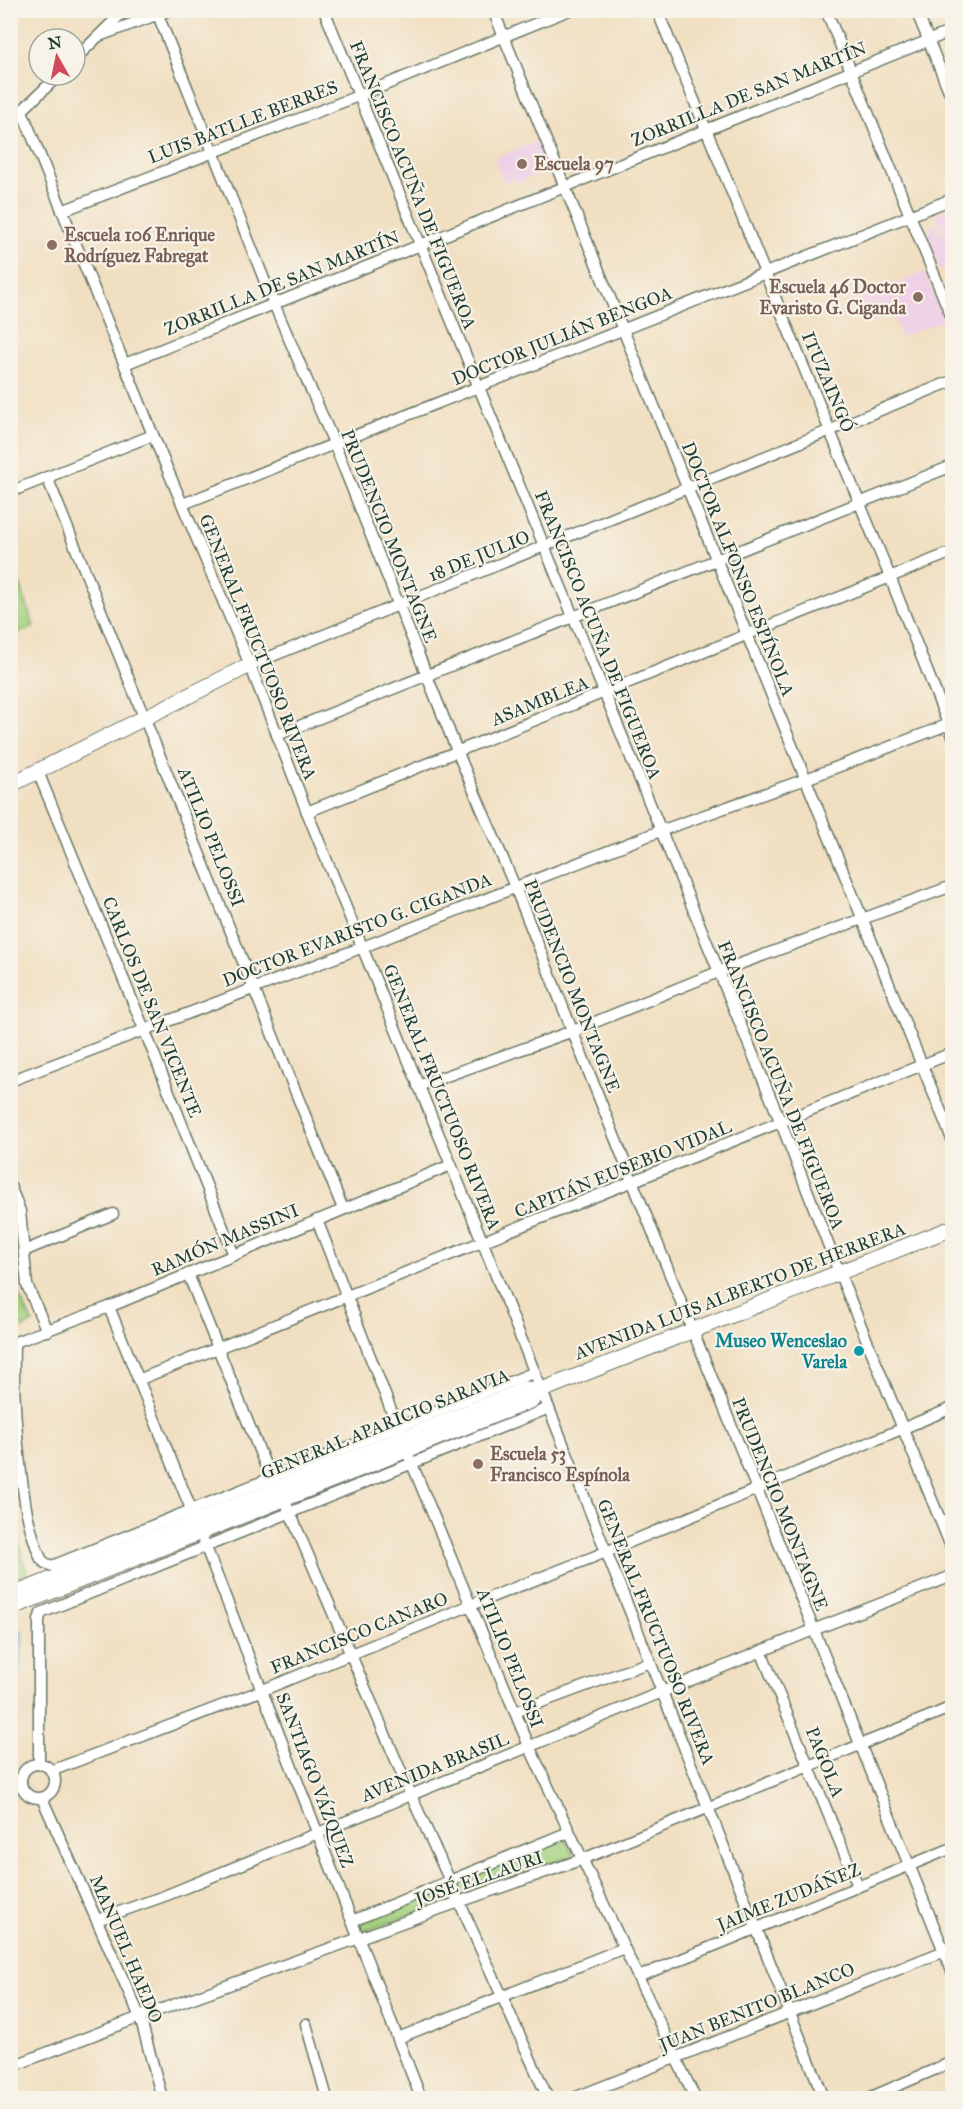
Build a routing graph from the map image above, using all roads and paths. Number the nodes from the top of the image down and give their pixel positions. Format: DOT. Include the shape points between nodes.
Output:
graph roads {
  1 [pos="125,10"];
  2 [pos="170,10"];
  3 [pos="324,10"];
  4 [pos="493,10"];
  5 [pos="569,10"];
  6 [pos="657,10"];
  7 [pos="826,10"];
  8 [pos="916,10"];
  9 [pos="158,15"];
  10 [pos="952,31"];
  11 [pos="99,36"];
  12 [pos="503,36"];
  13 [pos="928,40"];
  14 [pos="87,48"];
  15 [pos="850,72"];
  16 [pos="47,87"];
  17 [pos="358,96"];
  18 [pos="952,98"];
  19 [pos="22,111"];
  20 [pos="10,122"];
  21 [pos="706,130"];
  22 [pos="212,152"];
  23 [pos="564,187"];
  24 [pos="952,199"];
  25 [pos="62,210"];
  26 [pos="911,215"];
  27 [pos="420,246"];
  28 [pos="764,274"];
  29 [pos="274,304"];
  30 [pos="952,318"];
  31 [pos="622,330"];
  32 [pos="125,364"];
  33 [pos="952,381"];
  34 [pos="479,388"];
  35 [pos="830,430"];
  36 [pos="153,435"];
  37 [pos="334,443"];
  38 [pos="952,466"];
  39 [pos="47,477"];
  40 [pos="688,489"];
  41 [pos="10,492"];
  42 [pos="860,503"];
  43 [pos="183,504"];
  44 [pos="544,548"];
  45 [pos="952,552"];
  46 [pos="717,560"];
  47 [pos="890,577"];
  48 [pos="398,605"];
  49 [pos="573,619"];
  50 [pos="747,636"];
  51 [pos="250,665"];
  52 [pos="427,674"];
  53 [pos="604,693"];
  54 [pos="144,718"];
  55 [pos="951,727"];
  56 [pos="277,735"];
  57 [pos="457,752"];
  58 [pos="38,772"];
  59 [pos="806,778"];
  60 [pos="10,785"];
  61 [pos="307,812"];
  62 [pos="660,831"];
  63 [pos="952,886"];
  64 [pos="515,887"];
  65 [pos="863,919"];
  66 [pos="363,947"];
  67 [pos="718,972"];
  68 [pos="255,987"];
  69 [pos="144,1029"];
  70 [pos="573,1031"];
  71 [pos="952,1053"];
  72 [pos="922,1066"];
  73 [pos="10,1080"];
  74 [pos="418,1086"];
  75 [pos="781,1123"];
  76 [pos="952,1139"];
  77 [pos="451,1165"];
  78 [pos="633,1183"];
  79 [pos="10,1186"];
  80 [pos="343,1209"];
  81 [pos="113,1214"];
  82 [pos="317,1220"];
  83 [pos="952,1228"];
  84 [pos="483,1243"];
  85 [pos="24,1251"];
  86 [pos="234,1255"];
  87 [pos="839,1272"];
  88 [pos="188,1274"];
  89 [pos="347,1297"];
  90 [pos="109,1307"];
  91 [pos="47,1331"];
  92 [pos="693,1331"];
  93 [pos="12,1344"];
  94 [pos="219,1348"];
  95 [pos="535,1372"];
  96 [pos="138,1380"];
  97 [pos="542,1390"];
  98 [pos="549,1408"];
  99 [pos="952,1408"];
  100 [pos="902,1428"];
  101 [pos="405,1444"];
  102 [pos="757,1488"];
  103 [pos="280,1495"];
  104 [pos="198,1528"];
  105 [pos="952,1549"];
  106 [pos="606,1552"];
  107 [pos="952,1578"];
  108 [pos="10,1596"];
  109 [pos="471,1605"];
  110 [pos="10,1608"];
  111 [pos="813,1630"];
  112 [pos="761,1651"];
  113 [pos="350,1654"];
  114 [pos="650,1662"];
  115 [pos="263,1690"];
  116 [pos="662,1692"];
  117 [pos="952,1707"];
  118 [pos="515,1712"];
  119 [pos="529,1746"];
  120 [pos="861,1746"];
  121 [pos="76,1760"];
  122 [pos="39,1764"];
  123 [pos="809,1767"];
  124 [pos="51,1771"];
  125 [pos="17,1788"];
  126 [pos="54,1789"];
  127 [pos="411,1795"];
  128 [pos="42,1798"];
  129 [pos="709,1808"];
  130 [pos="50,1817"];
  131 [pos="569,1832"];
  132 [pos="318,1833"];
  133 [pos="952,1848"];
  134 [pos="583,1859"];
  135 [pos="911,1865"];
  136 [pos="449,1881"];
  137 [pos="858,1886"];
  138 [pos="459,1902"];
  139 [pos="97,1920"];
  140 [pos="352,1922"];
  141 [pos="756,1928"];
  142 [pos="359,1939"];
  143 [pos="624,1948"];
  144 [pos="949,1949"];
  145 [pos="952,1971"];
  146 [pos="638,1977"];
  147 [pos="502,1997"];
  148 [pos="790,2012"];
  149 [pos="140,2017"];
  150 [pos="306,2024"];
  151 [pos="398,2038"];
  152 [pos="676,2057"];
  153 [pos="952,2062"];
  154 [pos="10,2067"];
  155 [pos="162,2098"];
  156 [pos="327,2098"];
  157 [pos="421,2098"];
  158 [pos="548,2098"];
  159 [pos="574,2098"];
  160 [pos="695,2098"];
  161 [pos="824,2098"];
  162 [pos="869,2098"];
  1 -- 11 [label="street"];
  2 -- 9 [label="street"];
  3 -- 17 [label="street, FRANCISCO ACUÑA DE FIGUEROA"];
  4 -- 12 [label="street, DOCTOR ALFONSO ESPÍNOLA"];
  5 -- 12 [label="street, LUIS BATLLE BERRES"];
  6 -- 21 [label="street, ITUZAINGÓ"];
  7 -- 15 [label="street"];
  8 -- 13 [label="street"];
  9 -- 11 [label="street"];
  9 -- 22 [label="street, PRUDENCIO MONTAGNE"];
  10 -- 13 [label="street, ZORRILLA DE SAN MARTÍN"];
  11 -- 14 [label="street"];
  12 -- 17 [label="street, LUIS BATLLE BERRES"];
  12 -- 23 [label="street, DOCTOR ALFONSO ESPÍNOLA"];
  13 -- 15 [label="street, ZORRILLA DE SAN MARTÍN"];
  13 -- 18 [label="street"];
  15 -- 21 [label="street, ZORRILLA DE SAN MARTÍN"];
  15 -- 26 [label="street"];
  16 -- 19 [label="street"];
  17 -- 22 [label="street, LUIS BATLLE BERRES"];
  17 -- 27 [label="street, FRANCISCO ACUÑA DE FIGUEROA"];
  19 -- 20 [label="street"];
  19 -- 25 [label="street, GENERAL FRUCTUOSO RIVERA"];
  21 -- 23 [label="street, ZORRILLA DE SAN MARTÍN"];
  21 -- 28 [label="street, ITUZAINGÓ"];
  22 -- 25 [label="street, LUIS BATLLE BERRES"];
  22 -- 29 [label="street, PRUDENCIO MONTAGNE"];
  23 -- 27 [label="street, ZORRILLA DE SAN MARTÍN"];
  23 -- 31 [label="street, DOCTOR ALFONSO ESPÍNOLA"];
  24 -- 26 [label="street, DOCTOR JULIÁN BENGOA"];
  25 -- 32 [label="street, GENERAL FRUCTUOSO RIVERA"];
  26 -- 28 [label="street, DOCTOR JULIÁN BENGOA"];
  26 -- 30 [label="street"];
  27 -- 29 [label="street, ZORRILLA DE SAN MARTÍN"];
  27 -- 34 [label="street, FRANCISCO ACUÑA DE FIGUEROA"];
  28 -- 31 [label="street, DOCTOR JULIÁN BENGOA"];
  28 -- 35 [label="street, ITUZAINGÓ"];
  29 -- 32 [label="street, ZORRILLA DE SAN MARTÍN"];
  29 -- 37 [label="street, PRUDENCIO MONTAGNE"];
  31 -- 34 [label="street, DOCTOR JULIÁN BENGOA"];
  31 -- 40 [label="street, DOCTOR ALFONSO ESPÍNOLA"];
  32 -- 36 [label="street, GENERAL FRUCTUOSO RIVERA"];
  33 -- 35 [label="street, 18 DE JULIO"];
  34 -- 37 [label="street, DOCTOR JULIÁN BENGOA"];
  34 -- 44 [label="street, FRANCISCO ACUÑA DE FIGUEROA"];
  35 -- 40 [label="street, 18 DE JULIO"];
  35 -- 42 [label="street, ITUZAINGÓ"];
  36 -- 39 [label="street"];
  36 -- 43 [label="street, GENERAL FRUCTUOSO RIVERA"];
  37 -- 43 [label="street, DOCTOR JULIÁN BENGOA"];
  37 -- 48 [label="street, PRUDENCIO MONTAGNE"];
  38 -- 42 [label="street"];
  39 -- 41 [label="street"];
  39 -- 54 [label="street, ATILIO PELOSSI"];
  40 -- 44 [label="street, 18 DE JULIO"];
  40 -- 46 [label="street, DOCTOR ALFONSO ESPÍNOLA"];
  42 -- 46 [label="street"];
  42 -- 47 [label="street, ITUZAINGÓ"];
  43 -- 51 [label="street, GENERAL FRUCTUOSO RIVERA"];
  44 -- 48 [label="street, 18 DE JULIO"];
  44 -- 49 [label="street, FRANCISCO ACUÑA DE FIGUEROA"];
  45 -- 47 [label="street, ASAMBLEA"];
  46 -- 49 [label="street"];
  46 -- 50 [label="street, DOCTOR ALFONSO ESPÍNOLA"];
  47 -- 50 [label="street, ASAMBLEA"];
  47 -- 55 [label="street, ITUZAINGÓ"];
  48 -- 51 [label="street, 18 DE JULIO"];
  48 -- 52 [label="street, PRUDENCIO MONTAGNE"];
  49 -- 52 [label="street"];
  49 -- 53 [label="street, FRANCISCO ACUÑA DE FIGUEROA"];
  50 -- 53 [label="street, ASAMBLEA"];
  50 -- 59 [label="street, DOCTOR ALFONSO ESPÍNOLA"];
  51 -- 54 [label="main road"];
  51 -- 56 [label="street, GENERAL FRUCTUOSO RIVERA"];
  52 -- 56 [label="street"];
  52 -- 57 [label="street, PRUDENCIO MONTAGNE"];
  53 -- 57 [label="street, ASAMBLEA"];
  53 -- 62 [label="street, FRANCISCO ACUÑA DE FIGUEROA"];
  54 -- 58 [label="main road"];
  54 -- 68 [label="street, ATILIO PELOSSI"];
  55 -- 59 [label="street, DOCTOR EVARISTO G. CIGANDA"];
  56 -- 61 [label="street, GENERAL FRUCTUOSO RIVERA"];
  57 -- 61 [label="street, ASAMBLEA"];
  57 -- 64 [label="street, PRUDENCIO MONTAGNE"];
  58 -- 60 [label="main road"];
  58 -- 69 [label="street, CARLOS DE SAN VICENTE"];
  59 -- 62 [label="street, DOCTOR EVARISTO G. CIGANDA"];
  59 -- 65 [label="street, DOCTOR ALFONSO ESPÍNOLA"];
  61 -- 66 [label="street, GENERAL FRUCTUOSO RIVERA"];
  62 -- 64 [label="street, DOCTOR EVARISTO G. CIGANDA"];
  62 -- 67 [label="street, FRANCISCO ACUÑA DE FIGUEROA"];
  63 -- 65 [label="street"];
  64 -- 66 [label="street, DOCTOR EVARISTO G. CIGANDA"];
  64 -- 70 [label="street, PRUDENCIO MONTAGNE"];
  65 -- 67 [label="street"];
  65 -- 72 [label="street, DOCTOR ALFONSO ESPÍNOLA"];
  66 -- 68 [label="street, DOCTOR EVARISTO G. CIGANDA"];
  66 -- 74 [label="street, GENERAL FRUCTUOSO RIVERA"];
  67 -- 70 [label="street"];
  67 -- 75 [label="street, FRANCISCO ACUÑA DE FIGUEROA"];
  68 -- 69 [label="street, DOCTOR EVARISTO G. CIGANDA"];
  68 -- 80 [label="street, ATILIO PELOSSI"];
  69 -- 73 [label="street, DOCTOR EVARISTO G. CIGANDA"];
  69 -- 86 [label="street, CARLOS DE SAN VICENTE"];
  70 -- 74 [label="street"];
  70 -- 78 [label="street, PRUDENCIO MONTAGNE"];
  71 -- 72 [label="street, CAPITÁN EUSEBIO VIDAL"];
  72 -- 75 [label="street, CAPITÁN EUSEBIO VIDAL"];
  72 -- 76 [label="street, DOCTOR ALFONSO ESPÍNOLA"];
  74 -- 77 [label="street, GENERAL FRUCTUOSO RIVERA"];
  75 -- 78 [label="street, CAPITÁN EUSEBIO VIDAL"];
  75 -- 87 [label="street, FRANCISCO ACUÑA DE FIGUEROA"];
  77 -- 80 [label="street, RAMÓN MASSINI"];
  77 -- 84 [label="street, GENERAL FRUCTUOSO RIVERA"];
  78 -- 84 [label="street, CAPITÁN EUSEBIO VIDAL"];
  78 -- 92 [label="street, PRUDENCIO MONTAGNE"];
  79 -- 85 [label="street" via="20,1211"];
  80 -- 82 [label="street, RAMÓN MASSINI"];
  81 -- 85 [label="street"];
  82 -- 86 [label="street, RAMÓN MASSINI"];
  82 -- 89 [label="street, ATILIO PELOSSI"];
  83 -- 87 [label="main road, AVENIDA LUIS ALBERTO DE HERRERA"];
  84 -- 89 [label="street, CAPITÁN EUSEBIO VIDAL"];
  84 -- 95 [label="street, GENERAL FRUCTUOSO RIVERA"];
  85 -- 91 [label="street" via="27,1285"];
  86 -- 88 [label="street, RAMÓN MASSINI"];
  87 -- 92 [label="main road, AVENIDA LUIS ALBERTO DE HERRERA"];
  87 -- 100 [label="street, FRANCISCO ACUÑA DE FIGUEROA"];
  88 -- 90 [label="street, RAMÓN MASSINI"];
  88 -- 94 [label="street"];
  89 -- 94 [label="street, CAPITÁN EUSEBIO VIDAL"];
  89 -- 101 [label="street, ATILIO PELOSSI"];
  90 -- 91 [label="street, RAMÓN MASSINI"];
  90 -- 96 [label="street, SANTIAGO VÁZQUEZ"];
  91 -- 93 [label="street, RAMÓN MASSINI"];
  92 -- 97 [label="main road, AVENIDA LUIS ALBERTO DE HERRERA"];
  92 -- 102 [label="street, PRUDENCIO MONTAGNE"];
  93 -- 104 [label="street, GENERAL APARICIO SARAVIA" via="15,1425 26,1516 45,1563 52,1566"];
  94 -- 96 [label="street, CAPITÁN EUSEBIO VIDAL"];
  94 -- 103 [label="street"];
  95 -- 97 [label="street, GENERAL FRUCTUOSO RIVERA"];
  95 -- 101 [label="street, GENERAL APARICIO SARAVIA"];
  96 -- 104 [label="street, SANTIAGO VÁZQUEZ"];
  97 -- 98 [label="street, GENERAL FRUCTUOSO RIVERA"];
  97 -- 101 [label="main road, GENERAL APARICIO SARAVIA" via="532,1400"];
  98 -- 101 [label="street, GENERAL APARICIO SARAVIA"];
  98 -- 106 [label="street, GENERAL FRUCTUOSO RIVERA"];
  99 -- 100 [label="street, FRANCISCO CANARO"];
  100 -- 102 [label="street, FRANCISCO CANARO"];
  100 -- 105 [label="street, FRANCISCO ACUÑA DE FIGUEROA"];
  101 -- 103 [label="main road, GENERAL APARICIO SARAVIA"];
  101 -- 103 [label="street, GENERAL APARICIO SARAVIA"];
  101 -- 109 [label="street, ATILIO PELOSSI"];
  102 -- 106 [label="street, FRANCISCO CANARO"];
  102 -- 111 [label="street, PRUDENCIO MONTAGNE"];
  103 -- 104 [label="main road, GENERAL APARICIO SARAVIA"];
  103 -- 104 [label="street, GENERAL APARICIO SARAVIA"];
  103 -- 113 [label="street"];
  104 -- 108 [label="main road, GENERAL APARICIO SARAVIA"];
  104 -- 110 [label="main road, GENERAL APARICIO SARAVIA"];
  104 -- 115 [label="street, SANTIAGO VÁZQUEZ"];
  104 -- 122 [label="street, GENERAL APARICIO SARAVIA" via="41,1613"];
  106 -- 109 [label="street, FRANCISCO CANARO"];
  106 -- 114 [label="street, GENERAL FRUCTUOSO RIVERA"];
  107 -- 111 [label="street, AVENIDA BRASIL"];
  109 -- 113 [label="street, FRANCISCO CANARO"];
  109 -- 118 [label="street, ATILIO PELOSSI"];
  111 -- 112 [label="street, AVENIDA BRASIL"];
  111 -- 120 [label="street, PRUDENCIO MONTAGNE"];
  112 -- 116 [label="street, AVENIDA BRASIL"];
  112 -- 123 [label="street, PAGOLA"];
  113 -- 115 [label="street, FRANCISCO CANARO"];
  113 -- 127 [label="street"];
  114 -- 116 [label="street, GENERAL FRUCTUOSO RIVERA"];
  114 -- 118 [label="street"];
  115 -- 121 [label="street, FRANCISCO CANARO"];
  115 -- 132 [label="street, SANTIAGO VÁZQUEZ"];
  116 -- 119 [label="street, AVENIDA BRASIL"];
  116 -- 129 [label="street, GENERAL FRUCTUOSO RIVERA"];
  117 -- 120 [label="street, JOSÉ ELLAURI"];
  118 -- 119 [label="street, ATILIO PELOSSI"];
  119 -- 127 [label="street, AVENIDA BRASIL"];
  119 -- 131 [label="street, ATILIO PELOSSI"];
  120 -- 123 [label="street, JOSÉ ELLAURI"];
  120 -- 135 [label="street, PRUDENCIO MONTAGNE"];
  121 -- 124 [label="street, FRANCISCO CANARO"];
  121 -- 126 [label="street"];
  122 -- 124 [label="street"];
  122 -- 125 [label="street" via="26,1770"];
  123 -- 129 [label="street, JOSÉ ELLAURI"];
  123 -- 137 [label="street, PAGOLA"];
  124 -- 126 [label="street"];
  125 -- 128 [label="street"];
  126 -- 128 [label="street"];
  126 -- 130 [label="street"];
  127 -- 132 [label="street, AVENIDA BRASIL"];
  127 -- 136 [label="street"];
  128 -- 130 [label="street, MANUEL HAEDO"];
  129 -- 134 [label="street, JOSÉ ELLAURI"];
  129 -- 141 [label="street, GENERAL FRUCTUOSO RIVERA"];
  130 -- 139 [label="street, MANUEL HAEDO"];
  131 -- 134 [label="street, ATILIO PELOSSI"];
  131 -- 136 [label="street, JOSÉ ELLAURI"];
  132 -- 139 [label="street, AVENIDA BRASIL"];
  132 -- 140 [label="street, SANTIAGO VÁZQUEZ"];
  133 -- 135 [label="street, JAIME ZUDÁÑEZ"];
  134 -- 138 [label="street, JOSÉ ELLAURI"];
  134 -- 143 [label="street, ATILIO PELOSSI"];
  135 -- 137 [label="street, JAIME ZUDÁÑEZ"];
  135 -- 144 [label="street, PRUDENCIO MONTAGNE"];
  136 -- 138 [label="street"];
  136 -- 140 [label="street, JOSÉ ELLAURI"];
  137 -- 141 [label="street, JAIME ZUDÁÑEZ"];
  138 -- 142 [label="street, JOSÉ ELLAURI"];
  138 -- 147 [label="street"];
  139 -- 149 [label="street, MANUEL HAEDO"];
  140 -- 142 [label="street, SANTIAGO VÁZQUEZ"];
  141 -- 146 [label="street, JAIME ZUDÁÑEZ"];
  141 -- 148 [label="street, GENERAL FRUCTUOSO RIVERA"];
  142 -- 149 [label="street, JOSÉ ELLAURI"];
  142 -- 151 [label="street, SANTIAGO VÁZQUEZ"];
  143 -- 146 [label="street, ATILIO PELOSSI"];
  143 -- 147 [label="street"];
  144 -- 145 [label="street, PRUDENCIO MONTAGNE"];
  144 -- 148 [label="street, JUAN BENITO BLANCO"];
  146 -- 152 [label="street, ATILIO PELOSSI"];
  147 -- 151 [label="street"];
  147 -- 158 [label="street"];
  148 -- 152 [label="street, JUAN BENITO BLANCO"];
  148 -- 161 [label="street, GENERAL FRUCTUOSO RIVERA"];
  149 -- 154 [label="street, JOSÉ ELLAURI"];
  149 -- 155 [label="street, MANUEL HAEDO"];
  150 -- 156 [label="street"];
  151 -- 157 [label="street, SANTIAGO VÁZQUEZ"];
  152 -- 159 [label="street, JUAN BENITO BLANCO"];
  152 -- 160 [label="street, ATILIO PELOSSI"];
  153 -- 162 [label="street"];
}
